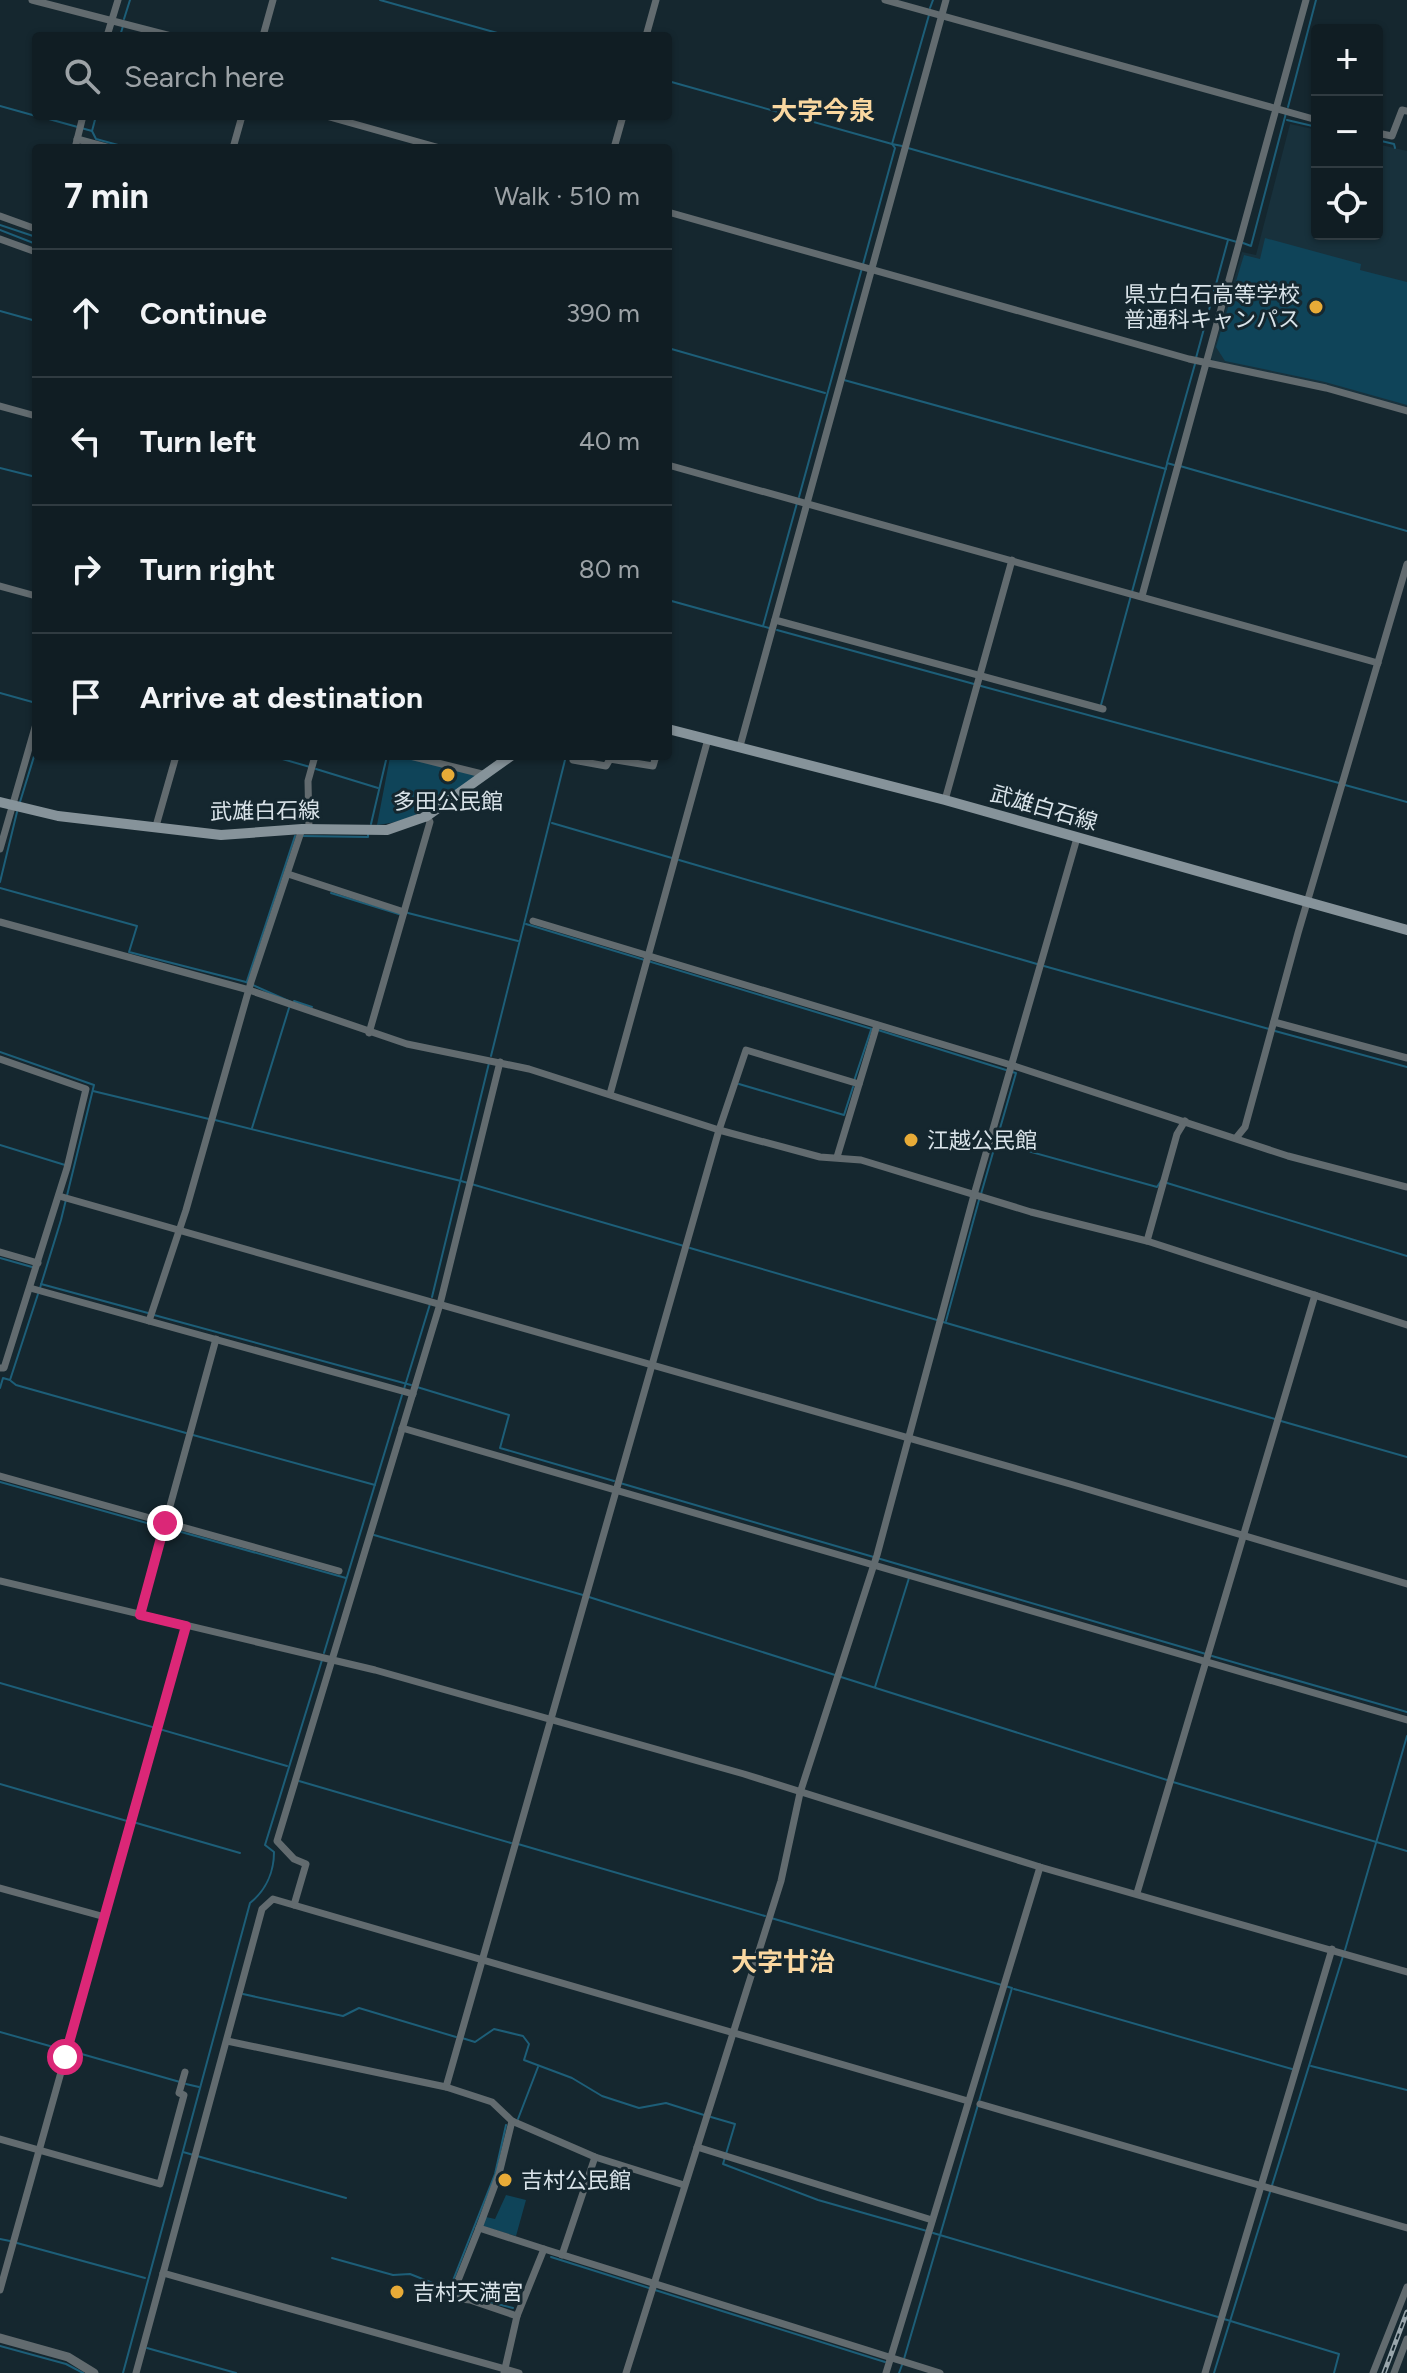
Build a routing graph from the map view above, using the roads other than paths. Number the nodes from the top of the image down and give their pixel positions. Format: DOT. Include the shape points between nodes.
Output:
graph roads {
  1 [pos="32,0"];
  2 [pos="118,0"];
  3 [pos="273,0"];
  4 [pos="656,0"];
  5 [pos="885,0"];
  6 [pos="946,0"];
  7 [pos="1306,0"];
  8 [pos="942,16"];
  9 [pos="115,22"];
  10 [pos="109,32"];
  11 [pos="156,32"];
  12 [pos="264,32"];
  13 [pos="647,32"];
  14 [pos="1407,111"];
  15 [pos="1283,112"];
  16 [pos="1311,119"];
  17 [pos="82,120"];
  18 [pos="241,120"];
  19 [pos="340,120"];
  20 [pos="622,120"];
  21 [pos="1383,134"];
  22 [pos="78,137"];
  23 [pos="76,144"];
  24 [pos="98,144"];
  25 [pos="234,144"];
  26 [pos="426,144"];
  27 [pos="615,144"];
  28 [pos="672,213"];
  29 [pos="0,216"];
  30 [pos="32,228"];
  31 [pos="0,239"];
  32 [pos="32,251"];
  33 [pos="865,268"];
  34 [pos="1203,362"];
  35 [pos="0,406"];
  36 [pos="1407,411"];
  37 [pos="32,415"];
  38 [pos="672,466"];
  39 [pos="800,501"];
  40 [pos="1012,560"];
  41 [pos="1407,564"];
  42 [pos="0,586"];
  43 [pos="1134,594"];
  44 [pos="32,595"];
  45 [pos="775,620"];
  46 [pos="1378,663"];
  47 [pos="980,675"];
  48 [pos="1100,708"];
  49 [pos="672,730"];
  50 [pos="32,738"];
  51 [pos="708,739"];
  52 [pos="740,746"];
  53 [pos="175,760"];
  54 [pos="440,760"];
  55 [pos="506,760"];
  56 [pos="573,760"];
  57 [pos="609,760"];
  58 [pos="616,760"];
  59 [pos="655,760"];
  60 [pos="313,763"];
  61 [pos="486,775"];
  62 [pos="945,800"];
  63 [pos="12,805"];
  64 [pos="427,816"];
  65 [pos="156,826"];
  66 [pos="303,832"];
  67 [pos="1077,838"];
  68 [pos="0,849"];
  69 [pos="288,874"];
  70 [pos="1307,903"];
  71 [pos="403,915"];
  72 [pos="533,921"];
  73 [pos="0,922"];
  74 [pos="1407,930"];
  75 [pos="647,958"];
  76 [pos="250,986"];
  77 [pos="1272,1027"];
  78 [pos="876,1028"];
  79 [pos="369,1033"];
  80 [pos="1407,1058"];
  81 [pos="0,1059"];
  82 [pos="493,1061"];
  83 [pos="1010,1070"];
  84 [pos="856,1083"];
  85 [pos="610,1094"];
  86 [pos="1185,1121"];
  87 [pos="719,1130"];
  88 [pos="1236,1138"];
  89 [pos="837,1157"];
  90 [pos="1407,1187"];
  91 [pos="978,1196"];
  92 [pos="64,1197"];
  93 [pos="179,1229"];
  94 [pos="1147,1241"];
  95 [pos="0,1252"];
  96 [pos="37,1266"];
  97 [pos="37,1290"];
  98 [pos="1315,1295"];
  99 [pos="434,1302"];
  100 [pos="151,1316"];
  101 [pos="1407,1325"];
  102 [pos="216,1339"];
  103 [pos="653,1365"];
  104 [pos="0,1368"];
  105 [pos="409,1390"];
  106 [pos="402,1428"];
  107 [pos="909,1439"];
  108 [pos="0,1476"];
  109 [pos="618,1485"];
  110 [pos="164,1526"];
  111 [pos="1243,1536"];
  112 [pos="875,1561"];
  113 [pos="339,1571"];
  114 [pos="0,1581"];
  115 [pos="1407,1584"];
  116 [pos="140,1615"];
  117 [pos="186,1626"];
  118 [pos="1207,1657"];
  119 [pos="327,1658"];
  120 [pos="551,1720"];
  121 [pos="1407,1720"];
  122 [pos="800,1793"];
  123 [pos="1040,1867"];
  124 [pos="0,1888"];
  125 [pos="1137,1893"];
  126 [pos="294,1905"];
  127 [pos="105,1917"];
  128 [pos="1339,1951"];
  129 [pos="482,1960"];
  130 [pos="1407,1972"];
  131 [pos="732,2032"];
  132 [pos="227,2041"];
  133 [pos="184,2078"];
  134 [pos="446,2087"];
  135 [pos="968,2101"];
  136 [pos="980,2104"];
  137 [pos="512,2121"];
  138 [pos="0,2139"];
  139 [pos="697,2147"];
  140 [pos="39,2150"];
  141 [pos="595,2157"];
  142 [pos="684,2185"];
  143 [pos="1269,2188"];
  144 [pos="932,2220"];
  145 [pos="479,2228"];
  146 [pos="1407,2228"];
  147 [pos="544,2249"];
  148 [pos="562,2255"];
  149 [pos="163,2273"];
  150 [pos="652,2286"];
  151 [pos="1407,2287"];
  152 [pos="0,2290"];
  153 [pos="517,2316"];
  154 [pos="0,2338"];
  155 [pos="1407,2339"];
  156 [pos="893,2364"];
  157 [pos="504,2371"];
  158 [pos="94,2373"];
  159 [pos="136,2373"];
  160 [pos="519,2373"];
  161 [pos="626,2373"];
  162 [pos="940,2373"];
  163 [pos="1205,2373"];
  164 [pos="1373,2373"];
  165 [pos="1394,2373"];
  1 -- 9 [label="street"];
  2 -- 9 [label="street"];
  3 -- 12 [label="street"];
  4 -- 13 [label="street"];
  5 -- 8 [label="street"];
  6 -- 8 [label="street"];
  7 -- 15 [label="street"];
  8 -- 15 [label="street"];
  8 -- 33 [label="street"];
  9 -- 10 [label="street"];
  9 -- 11 [label="street"];
  14 -- 21 [label="street" via="1402,110 1392,136"];
  15 -- 16 [label="street"];
  15 -- 34 [label="street"];
  17 -- 22 [label="street"];
  18 -- 25 [label="street"];
  19 -- 26 [label="street"];
  20 -- 27 [label="street"];
  22 -- 23 [label="street"];
  22 -- 24 [label="street"];
  28 -- 33 [label="street"];
  29 -- 30 [label="street"];
  31 -- 32 [label="street"];
  33 -- 34 [label="street"];
  33 -- 39 [label="street" via="839,384"];
  34 -- 36 [label="street"];
  34 -- 43 [label="street" via="1178,466"];
  35 -- 37 [label="street"];
  38 -- 39 [label="street"];
  39 -- 40 [label="street"];
  39 -- 45 [label="street"];
  40 -- 43 [label="street"];
  40 -- 47 [label="street"];
  41 -- 46 [label="street"];
  42 -- 44 [label="street"];
  43 -- 46 [label="street"];
  45 -- 47 [label="street"];
  45 -- 52 [label="street"];
  46 -- 70 [label="street"];
  47 -- 48 [label="street"];
  47 -- 62 [label="street"];
  49 -- 51 [label="main road, 武雄白石線"];
  50 -- 63 [label="street"];
  51 -- 52 [label="main road, 武雄白石線"];
  51 -- 75 [label="street"];
  52 -- 62 [label="main road, 武雄白石線"];
  53 -- 65 [label="street"];
  54 -- 61 [label="street"];
  55 -- 61 [label="main road, 武雄白石線"];
  56 -- 57 [label="street" via="606,766"];
  58 -- 59 [label="street" via="653,766"];
  60 -- 66 [label="street"];
  61 -- 64 [label="main road, 武雄白石線"];
  62 -- 67 [label="main road, 武雄白石線"];
  63 -- 65 [label="main road, 武雄白石線" via="58,816"];
  63 -- 68 [label="street"];
  64 -- 66 [label="main road, 武雄白石線" via="408,825"];
  64 -- 71 [label="street" via="430,822"];
  65 -- 66 [label="main road, 武雄白石線" via="221,835"];
  66 -- 69 [label="street"];
  67 -- 70 [label="main road, 武雄白石線"];
  67 -- 83 [label="street"];
  69 -- 71 [label="street"];
  69 -- 76 [label="street"];
  70 -- 74 [label="main road, 武雄白石線"];
  70 -- 77 [label="street"];
  71 -- 79 [label="street"];
  72 -- 75 [label="street"];
  73 -- 76 [label="street"];
  75 -- 78 [label="street"];
  75 -- 85 [label="street"];
  76 -- 79 [label="street"];
  76 -- 93 [label="street"];
  77 -- 80 [label="street"];
  77 -- 88 [label="street" via="1245,1127"];
  78 -- 83 [label="street"];
  78 -- 84 [label="street"];
  79 -- 82 [label="street"];
  81 -- 92 [label="street" via="86,1089"];
  82 -- 85 [label="street"];
  82 -- 99 [label="street" via="469,1183"];
  83 -- 86 [label="street"];
  83 -- 91 [label="street"];
  84 -- 87 [label="street" via="746,1050"];
  84 -- 89 [label="street"];
  85 -- 87 [label="street"];
  86 -- 88 [label="street"];
  86 -- 94 [label="street"];
  87 -- 89 [label="street"];
  87 -- 103 [label="street"];
  88 -- 90 [label="street"];
  89 -- 91 [label="street"];
  91 -- 94 [label="street"];
  91 -- 107 [label="street"];
  92 -- 93 [label="street"];
  92 -- 96 [label="street"];
  93 -- 99 [label="street"];
  93 -- 100 [label="street"];
  94 -- 98 [label="street"];
  95 -- 96 [label="street"];
  96 -- 97 [label="street"];
  97 -- 100 [label="street"];
  97 -- 104 [label="street"];
  98 -- 101 [label="street"];
  98 -- 111 [label="street"];
  99 -- 103 [label="street"];
  99 -- 105 [label="street"];
  100 -- 102 [label="street"];
  102 -- 105 [label="street"];
  102 -- 110 [label="street"];
  103 -- 107 [label="street"];
  103 -- 109 [label="street"];
  105 -- 106 [label="street"];
  106 -- 109 [label="street"];
  106 -- 119 [label="street"];
  107 -- 111 [label="street"];
  107 -- 112 [label="street"];
  108 -- 110 [label="street"];
  109 -- 112 [label="street"];
  109 -- 120 [label="street"];
  110 -- 113 [label="street"];
  110 -- 116 [label="street"];
  111 -- 115 [label="street"];
  111 -- 118 [label="street"];
  112 -- 118 [label="street"];
  112 -- 122 [label="street"];
  114 -- 116 [label="street"];
  116 -- 117 [label="street"];
  117 -- 119 [label="street"];
  117 -- 127 [label="street"];
  118 -- 121 [label="street"];
  118 -- 125 [label="street"];
  119 -- 120 [label="street"];
  119 -- 126 [label="street" via="277,1841 306,1864"];
  120 -- 122 [label="street"];
  120 -- 129 [label="street"];
  122 -- 123 [label="street"];
  122 -- 131 [label="street"];
  123 -- 125 [label="street"];
  123 -- 135 [label="street"];
  124 -- 127 [label="street"];
  125 -- 128 [label="street"];
  126 -- 129 [label="street"];
  126 -- 132 [label="street" via="273,1899 262,1909"];
  127 -- 140 [label="street"];
  128 -- 130 [label="street"];
  128 -- 143 [label="street" via="1295,2070"];
  129 -- 131 [label="street"];
  129 -- 134 [label="street"];
  131 -- 135 [label="street"];
  131 -- 139 [label="street"];
  132 -- 134 [label="street"];
  132 -- 149 [label="street"];
  133 -- 140 [label="street" via="160,2184"];
  134 -- 137 [label="street" via="492,2102"];
  135 -- 144 [label="street"];
  136 -- 143 [label="street"];
  137 -- 141 [label="street"];
  137 -- 145 [label="street"];
  138 -- 140 [label="street"];
  139 -- 142 [label="street"];
  139 -- 144 [label="street"];
  140 -- 152 [label="street"];
  141 -- 142 [label="street"];
  141 -- 148 [label="street"];
  142 -- 150 [label="street"];
  143 -- 146 [label="street"];
  143 -- 163 [label="street"];
  144 -- 156 [label="street"];
  145 -- 147 [label="street"];
  145 -- 153 [label="street" via="451,2298"];
  147 -- 148 [label="street"];
  147 -- 153 [label="street"];
  148 -- 150 [label="street"];
  149 -- 157 [label="street"];
  149 -- 159 [label="street"];
  150 -- 156 [label="street"];
  150 -- 161 [label="street"];
  151 -- 164 [label="street"];
  153 -- 157 [label="street"];
  154 -- 158 [label="street" via="68,2357"];
  155 -- 165 [label="street"];
  156 -- 162 [label="street"];
  157 -- 160 [label="street"];
}
